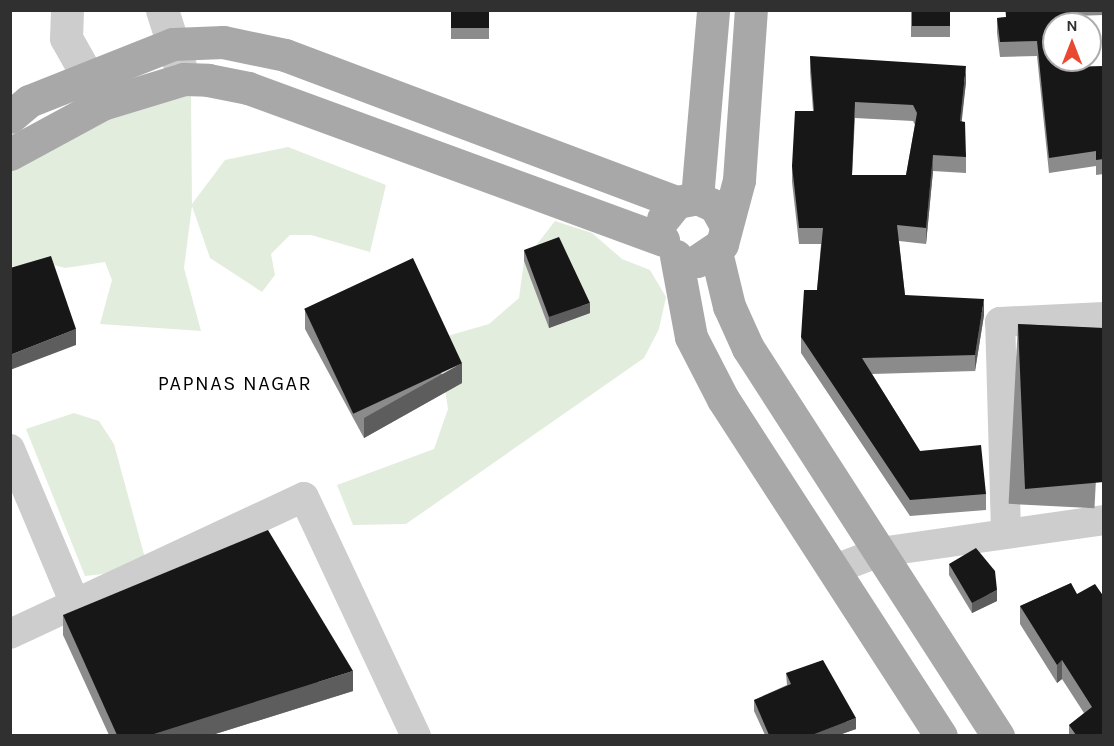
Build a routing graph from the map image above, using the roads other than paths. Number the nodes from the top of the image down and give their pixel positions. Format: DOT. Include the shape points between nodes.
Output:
graph roads {
  1 [pos="67,10"];
  2 [pos="162,10"];
  3 [pos="713,10"];
  4 [pos="751,10"];
  5 [pos="173,44"];
  6 [pos="87,76"];
  7 [pos="184,79"];
  8 [pos="102,104"];
  9 [pos="10,117"];
  10 [pos="10,154"];
  11 [pos="687,200"];
  12 [pos="721,238"];
  13 [pos="670,248"];
  14 [pos="1104,317"];
  15 [pos="10,449"];
  16 [pos="1104,520"];
  17 [pos="1006,532"];
  18 [pos="880,552"];
  19 [pos="835,568"];
  20 [pos="75,604"];
  21 [pos="10,634"];
  22 [pos="416,735"];
  23 [pos="941,735"];
  24 [pos="998,735"];
  1 -- 6 [label="street" via="66,38"];
  2 -- 5 [label="street"];
  3 -- 11 [label="main road"];
  4 -- 12 [label="main road" via="739,180"];
  5 -- 6 [label="main road"];
  5 -- 7 [label="street"];
  5 -- 11 [label="main road" via="223,42 285,55"];
  6 -- 8 [label="street"];
  6 -- 9 [label="main road" via="29,101"];
  7 -- 8 [label="main road"];
  7 -- 13 [label="main road" via="248,87"];
  8 -- 10 [label="main road"];
  11 -- 12 [label="main road" via="716,206"];
  11 -- 13 [label="main road" via="664,218"];
  12 -- 13 [label="main road" via="698,261"];
  12 -- 18 [label="main road" via="729,306 748,348"];
  13 -- 19 [label="main road" via="691,337 723,399"];
  14 -- 17 [label="street" via="1000,322"];
  15 -- 20 [label="street"];
  16 -- 17 [label="street"];
  17 -- 18 [label="street"];
  18 -- 19 [label="street"];
  18 -- 24 [label="main road"];
  19 -- 23 [label="main road"];
  20 -- 21 [label="street"];
  20 -- 22 [label="street" via="304,497"];
}
